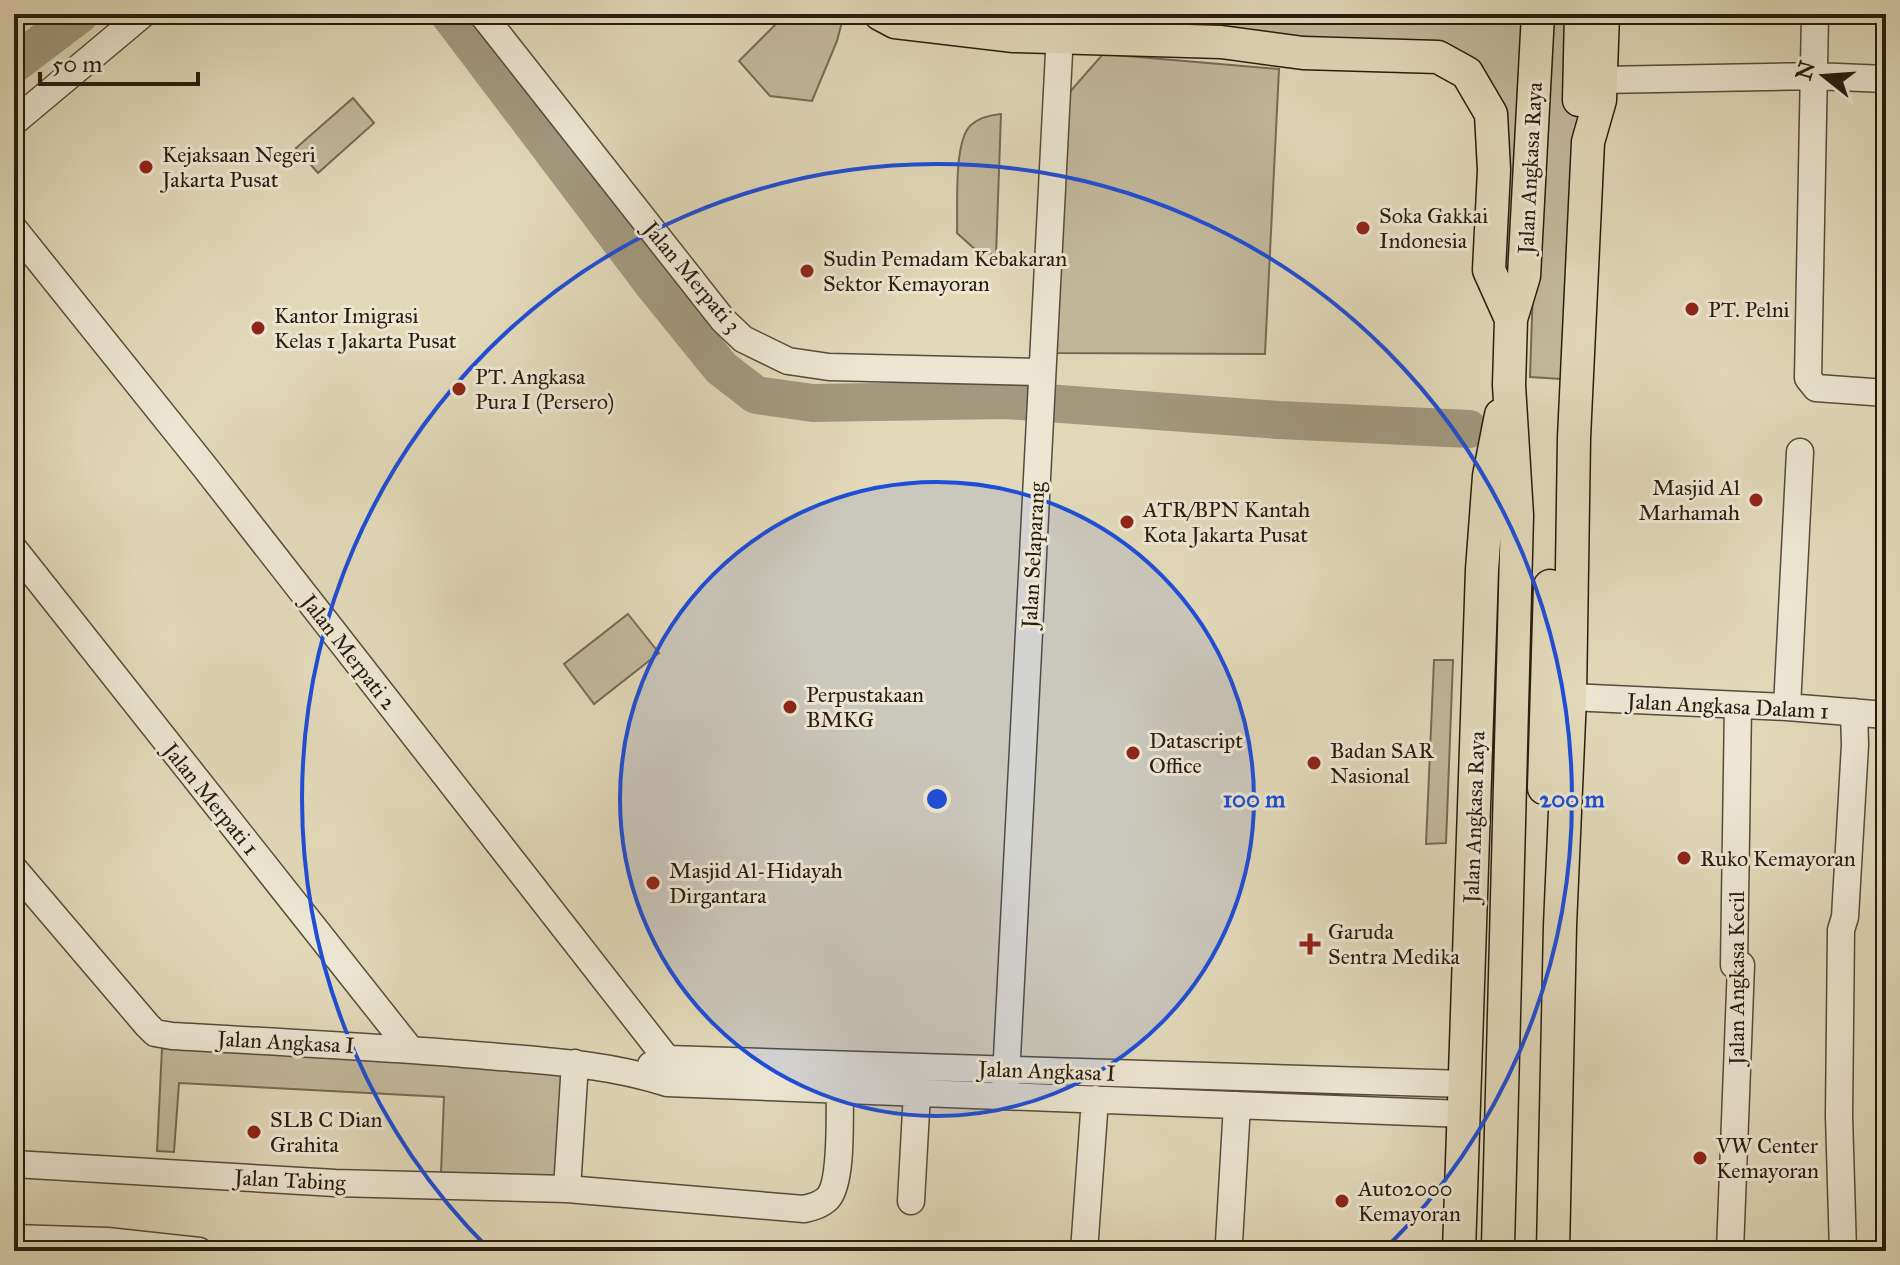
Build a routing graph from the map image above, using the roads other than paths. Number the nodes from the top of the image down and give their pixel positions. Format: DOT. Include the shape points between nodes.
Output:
graph roads {
  1 [pos="143,14"];
  2 [pos="482,14"];
  3 [pos="880,14"];
  4 [pos="1538,14"];
  5 [pos="1581,14"];
  6 [pos="1603,14"];
  7 [pos="1815,14"];
  8 [pos="1060,26"];
  9 [pos="1814,76"];
  10 [pos="1886,79"];
  11 [pos="1601,80"];
  12 [pos="14,122"];
  13 [pos="1588,142"];
  14 [pos="14,229"];
  15 [pos="1511,319"];
  16 [pos="1509,385"];
  17 [pos="1886,393"];
  18 [pos="1041,396"];
  19 [pos="1574,438"];
  20 [pos="1800,452"];
  21 [pos="14,549"];
  22 [pos="1570,697"];
  23 [pos="1738,705"];
  24 [pos="1787,707"];
  25 [pos="1854,712"];
  26 [pos="1886,715"];
  27 [pos="14,869"];
  28 [pos="410,1049"];
  29 [pos="575,1063"];
  30 [pos="667,1071"];
  31 [pos="1006,1083"];
  32 [pos="840,1089"];
  33 [pos="917,1093"];
  34 [pos="1095,1099"];
  35 [pos="1464,1099"];
  36 [pos="1237,1105"];
  37 [pos="14,1164"];
  38 [pos="567,1189"];
  39 [pos="911,1201"];
  40 [pos="14,1238"];
  41 [pos="1229,1242"];
  42 [pos="1498,1246"];
  43 [pos="199,1251"];
  44 [pos="1084,1251"];
  45 [pos="1459,1251"];
  46 [pos="1531,1251"];
  47 [pos="1553,1251"];
  48 [pos="1730,1251"];
  49 [pos="1843,1251"];
  1 -- 12 [label="street"];
  2 -- 18 [label="street, Jalan Merpati 3" via="743,339 788,361"];
  3 -- 8 [label="main road" via="895,22 1014,36"];
  4 -- 15 [label="main road, Jalan Angkasa Raya" via="1524,276"];
  5 -- 13 [label="main road, Jalan Angkasa Raya" via="1578,96"];
  6 -- 11 [label="main road, Jalan Angkasa Raya"];
  7 -- 9 [label="street"];
  8 -- 15 [label="main road, Jalan Angkasa Raya" via="1303,53 1438,57 1467,73 1491,114 1489,270"];
  8 -- 18 [label="street, Jalan Selaparang"];
  9 -- 10 [label="street"];
  9 -- 11 [label="street"];
  9 -- 17 [label="street" via="1808,378 1816,388"];
  11 -- 13 [label="main road, Jalan Angkasa Raya"];
  13 -- 19 [label="main road, Jalan Angkasa Raya"];
  14 -- 30 [label="street, Jalan Merpati 2" via="204,466"];
  15 -- 16 [label="main road, Jalan Angkasa Raya"];
  16 -- 35 [label="main road, Jalan Angkasa Raya" via="1493,446 1483,554"];
  16 -- 42 [label="main road, Jalan Angkasa Raya" via="1517,515"];
  18 -- 31 [label="street, Jalan Selaparang"];
  19 -- 22 [label="main road, Jalan Angkasa Raya"];
  19 -- 46 [label="main road, Jalan Angkasa Raya" via="1551,546"];
  20 -- 24 [label="street"];
  21 -- 28 [label="street, Jalan Merpati 1"];
  22 -- 23 [label="street, Jalan Angkasa Dalam 1"];
  22 -- 47 [label="main road, Jalan Angkasa Raya"];
  23 -- 24 [label="street, Jalan Angkasa Dalam 1"];
  23 -- 48 [label="street, Jalan Angkasa Kecil" via="1734,965 1741,965"];
  24 -- 25 [label="street, Jalan Angkasa Dalam 1"];
  25 -- 26 [label="street, Jalan Angkasa Dalam 1"];
  25 -- 49 [label="street" via="1841,930"];
  27 -- 28 [label="street, Jalan Angkasa I" via="155,1033"];
  28 -- 29 [label="street, Jalan Angkasa I"];
  29 -- 30 [label="street, Jalan Angkasa I"];
  29 -- 38 [label="street"];
  30 -- 31 [label="street, Jalan Angkasa I"];
  30 -- 32 [label="street, Jalan Angkasa I"];
  31 -- 33 [label="street, Jalan Angkasa I"];
  31 -- 34 [label="street, Jalan Angkasa I"];
  31 -- 35 [label="street, Jalan Angkasa I"];
  32 -- 33 [label="street, Jalan Angkasa I"];
  32 -- 38 [label="street, Jalan Tabing" via="836,1181 820,1205 804,1209"];
  33 -- 39 [label="street"];
  34 -- 36 [label="street, Jalan Angkasa I"];
  34 -- 44 [label="street"];
  35 -- 36 [label="street, Jalan Angkasa I"];
  35 -- 45 [label="main road, Jalan Angkasa Raya"];
  36 -- 41 [label="street"];
  37 -- 38 [label="street, Jalan Tabing" via="335,1183"];
  40 -- 43 [label="street"];
}
